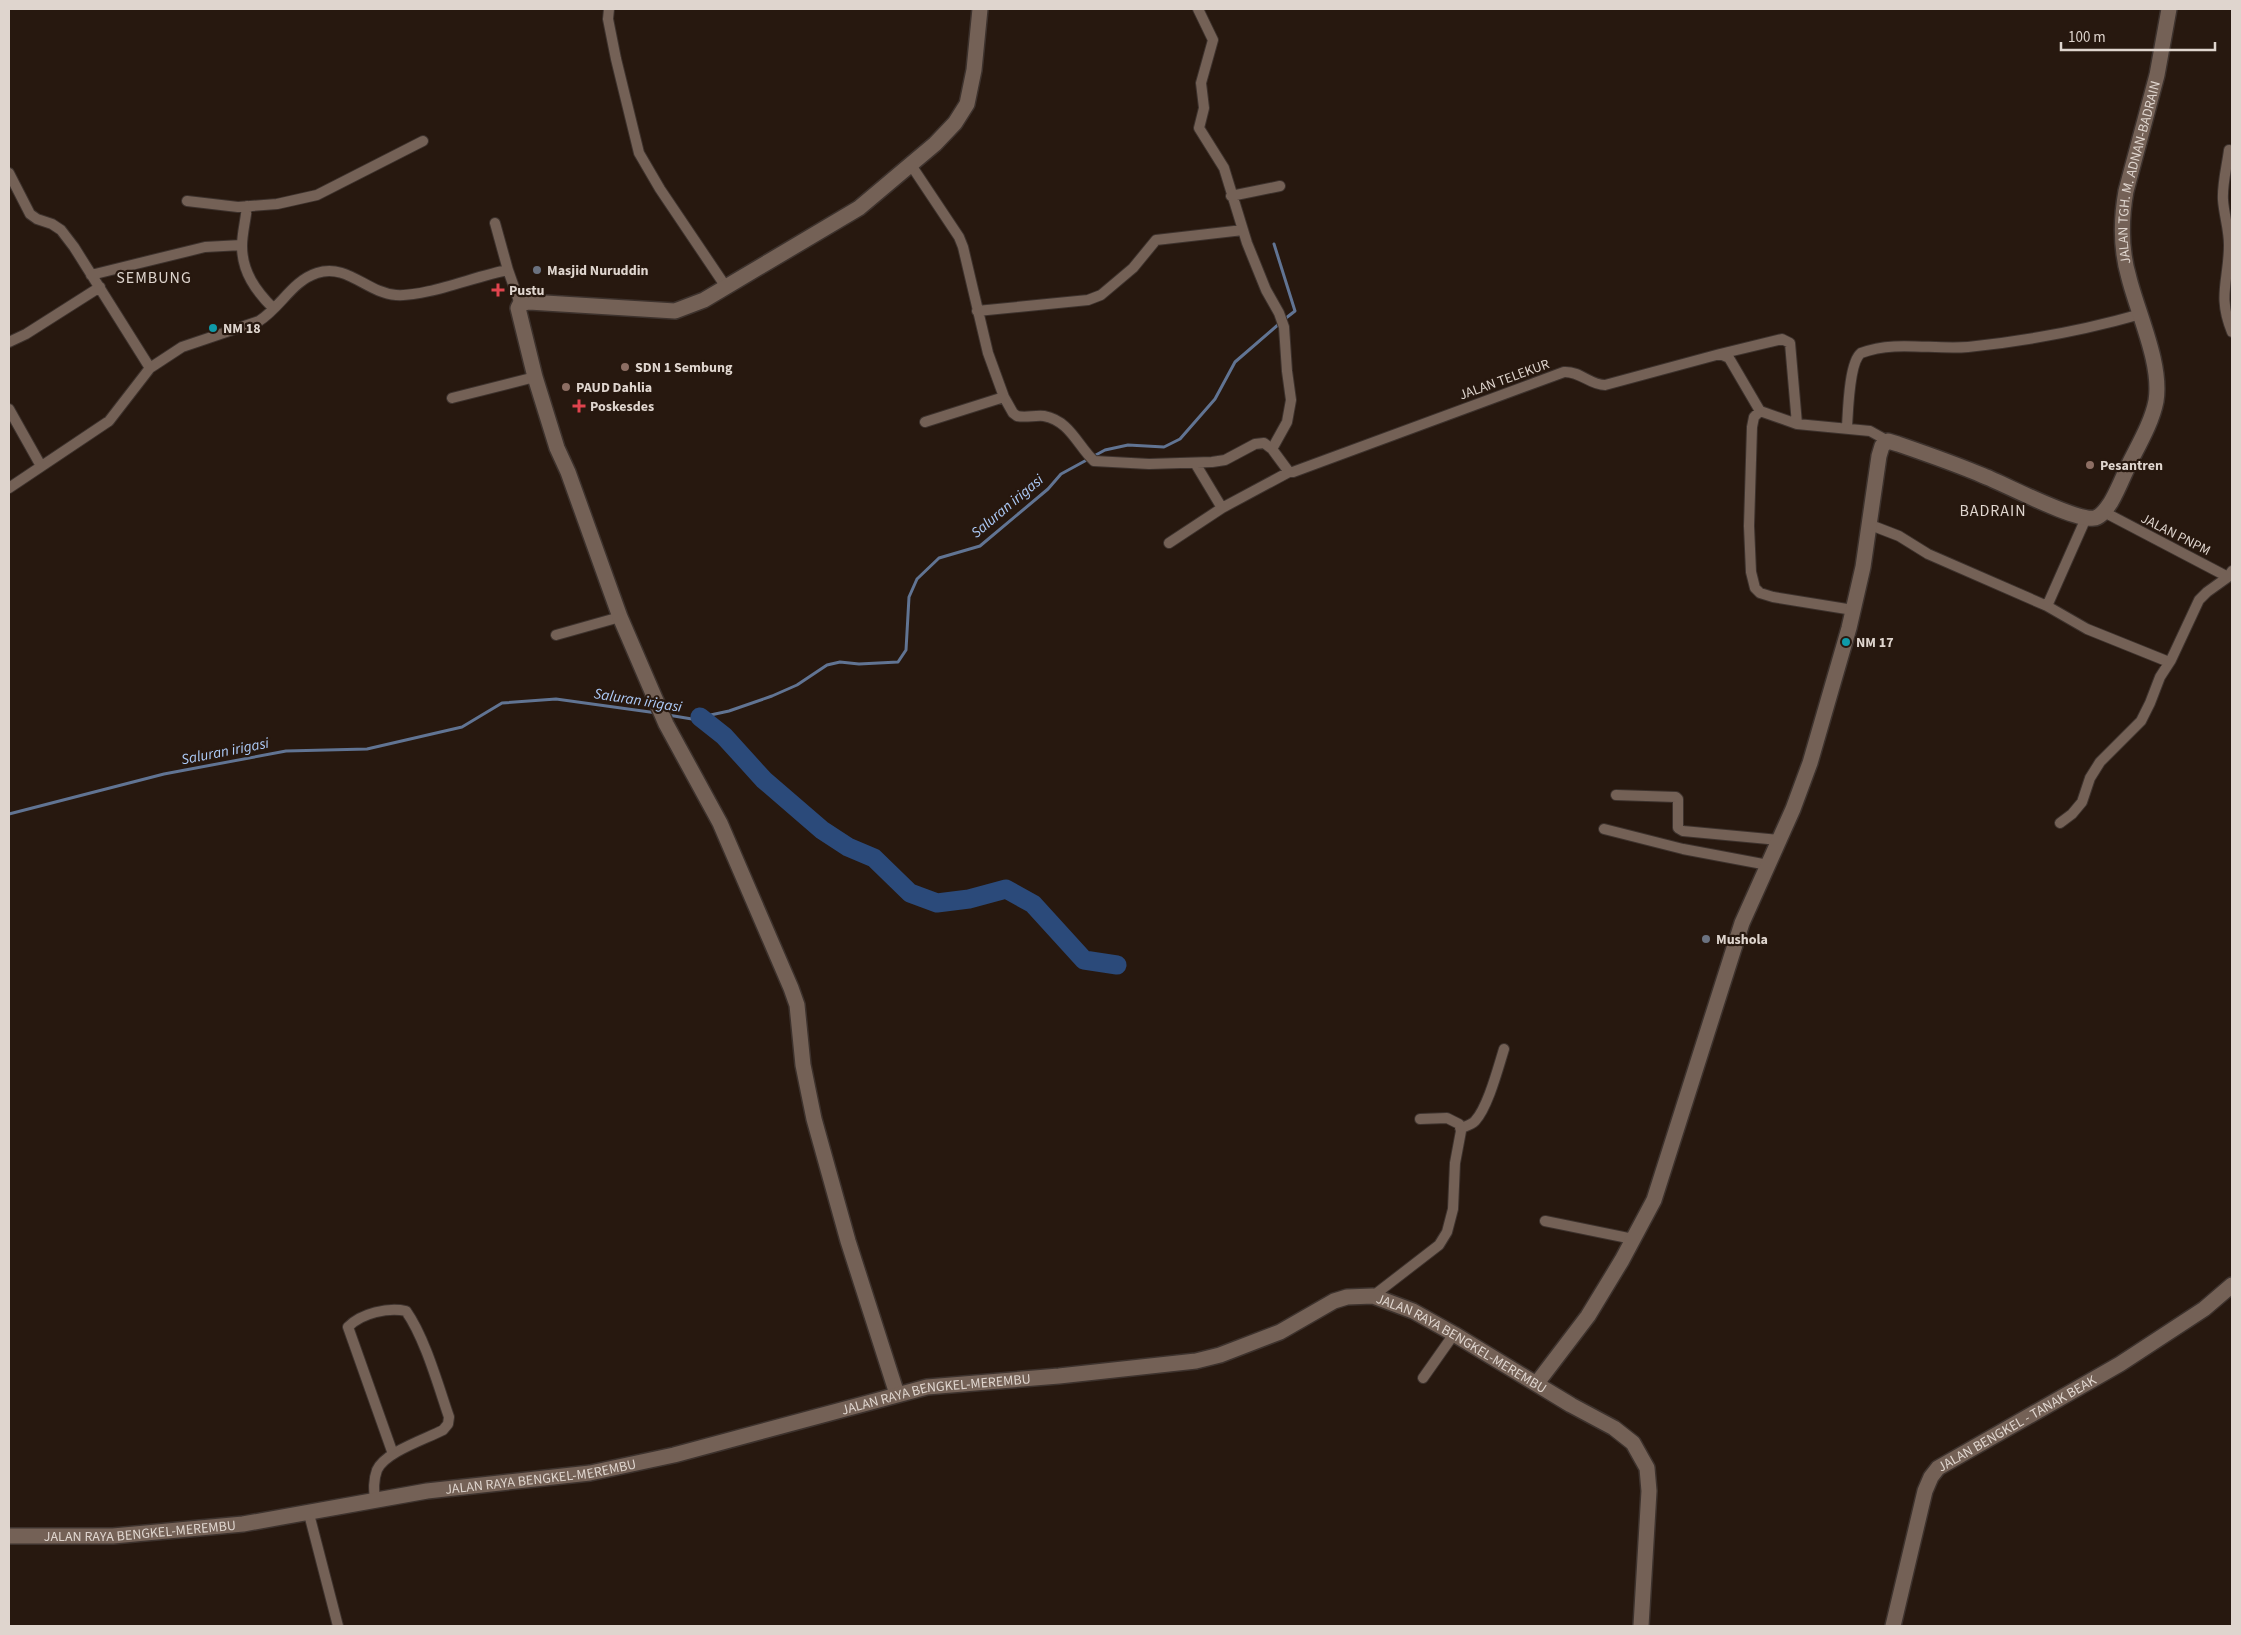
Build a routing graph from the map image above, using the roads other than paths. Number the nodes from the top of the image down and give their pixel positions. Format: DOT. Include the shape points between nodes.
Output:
graph roads {
  1 [pos="609,9"];
  2 [pos="980,9"];
  3 [pos="1198,9"];
  4 [pos="2168,9"];
  5 [pos="423,141"];
  6 [pos="2229,150"];
  7 [pos="911,165"];
  8 [pos="9,173"];
  9 [pos="1280,186"];
  10 [pos="1232,196"];
  11 [pos="187,201"];
  12 [pos="247,206"];
  13 [pos="495,223"];
  14 [pos="1243,230"];
  15 [pos="242,245"];
  16 [pos="508,270"];
  17 [pos="91,275"];
  18 [pos="100,287"];
  19 [pos="726,287"];
  20 [pos="520,304"];
  21 [pos="273,308"];
  22 [pos="977,311"];
  23 [pos="2141,314"];
  24 [pos="2232,332"];
  25 [pos="9,342"];
  26 [pos="1720,354"];
  27 [pos="150,368"];
  28 [pos="535,377"];
  29 [pos="1004,397"];
  30 [pos="452,398"];
  31 [pos="9,408"];
  32 [pos="1760,411"];
  33 [pos="925,422"];
  34 [pos="1797,424"];
  35 [pos="1847,427"];
  36 [pos="1888,441"];
  37 [pos="1272,449"];
  38 [pos="1195,463"];
  39 [pos="41,466"];
  40 [pos="1289,472"];
  41 [pos="9,488"];
  42 [pos="1222,508"];
  43 [pos="2104,512"];
  44 [pos="2086,518"];
  45 [pos="1868,524"];
  46 [pos="1170,543"];
  47 [pos="2230,574"];
  48 [pos="2047,606"];
  49 [pos="1853,610"];
  50 [pos="620,617"];
  51 [pos="556,635"];
  52 [pos="2170,662"];
  53 [pos="1616,795"];
  54 [pos="2060,823"];
  55 [pos="1604,829"];
  56 [pos="1779,840"];
  57 [pos="1768,865"];
  58 [pos="1504,1049"];
  59 [pos="1420,1119"];
  60 [pos="1461,1128"];
  61 [pos="1545,1221"];
  62 [pos="1633,1239"];
  63 [pos="2232,1285"];
  64 [pos="1373,1296"];
  65 [pos="1454,1334"];
  66 [pos="1423,1378"];
  67 [pos="1537,1383"];
  68 [pos="897,1394"];
  69 [pos="393,1454"];
  70 [pos="375,1501"];
  71 [pos="309,1514"];
  72 [pos="9,1536"];
  73 [pos="338,1626"];
  74 [pos="1641,1626"];
  75 [pos="1893,1626"];
  1 -- 19 [label="street" via="616,59 639,153"];
  2 -- 7 [label="street" via="967,104 955,123"];
  3 -- 10 [label="street" via="1212,40 1201,83 1204,108 1200,128 1224,168"];
  4 -- 23 [label="street, JALAN TGH. M. ADNAN-BADRAIN" via="2157,75 2123,209 2125,262"];
  5 -- 12 [label="street" via="317,195 277,204"];
  6 -- 24 [label="street" via="2223,191 2229,248 2223,291"];
  7 -- 19 [label="street" via="859,208"];
  7 -- 22 [label="street" via="959,237"];
  8 -- 17 [label="street" via="30,214 61,230"];
  9 -- 10 [label="street"];
  10 -- 14 [label="street"];
  11 -- 12 [label="street"];
  12 -- 15 [label="street"];
  13 -- 16 [label="street"];
  14 -- 22 [label="street" via="1156,240 1133,268 1101,295 1088,300"];
  14 -- 37 [label="street" via="1284,326 1291,400 1287,422"];
  15 -- 17 [label="street" via="205,247"];
  15 -- 21 [label="street" via="251,283"];
  16 -- 20 [label="street"];
  16 -- 21 [label="street" via="397,295 376,291 342,271 326,270 302,280"];
  17 -- 18 [label="street"];
  18 -- 25 [label="street"];
  18 -- 27 [label="street"];
  19 -- 20 [label="street" via="694,305 675,311"];
  20 -- 28 [label="street" via="519,314"];
  21 -- 27 [label="street" via="260,321 182,347"];
  22 -- 29 [label="street"];
  23 -- 35 [label="street" via="2067,332 1967,347 1908,346 1865,351 1858,355 1851,381"];
  23 -- 43 [label="street, JALAN TGH. M. ADNAN-BADRAIN" via="2156,375 2156,401 2117,491"];
  26 -- 32 [label="street" via="1729,358"];
  26 -- 34 [label="street, JALAN TELEKUR" via="1782,339 1790,342"];
  26 -- 40 [label="street, JALAN TELEKUR" via="1606,385 1599,385 1578,373 1564,372"];
  27 -- 39 [label="street" via="109,421"];
  28 -- 30 [label="street"];
  28 -- 50 [label="street" via="557,448"];
  29 -- 33 [label="street"];
  29 -- 38 [label="street" via="1017,416 1043,416 1060,421 1094,462"];
  31 -- 39 [label="street"];
  32 -- 34 [label="street"];
  32 -- 49 [label="street" via="1754,417 1752,427 1749,526 1752,582 1760,592 1773,597"];
  34 -- 35 [label="street"];
  35 -- 36 [label="street" via="1870,431"];
  36 -- 44 [label="street"];
  36 -- 45 [label="street" via="1882,446 1879,456"];
  37 -- 38 [label="street" via="1259,443 1224,460"];
  37 -- 40 [label="street"];
  38 -- 42 [label="street"];
  39 -- 41 [label="street"];
  40 -- 42 [label="street, JALAN TELEKUR"];
  42 -- 46 [label="street, JALAN TELEKUR"];
  43 -- 44 [label="street" via="2095,518"];
  43 -- 47 [label="street, JALAN PNPM"];
  44 -- 48 [label="street"];
  45 -- 48 [label="street"];
  45 -- 49 [label="street"];
  47 -- 52 [label="street" via="2199,600"];
  48 -- 52 [label="street" via="2087,630"];
  49 -- 56 [label="street" via="1810,763"];
  50 -- 51 [label="street"];
  50 -- 68 [label="street" via="666,724 720,823 791,988 797,1005 803,1066 819,1138"];
  52 -- 54 [label="street" via="2141,721 2100,762 2090,778 2082,802"];
  53 -- 56 [label="street" via="1676,797 1678,828 1682,831"];
  55 -- 57 [label="street" via="1683,849"];
  56 -- 57 [label="street"];
  57 -- 62 [label="street" via="1742,923 1654,1200"];
  58 -- 60 [label="street" via="1479,1115 1474,1123"];
  59 -- 60 [label="street" via="1453,1119"];
  60 -- 64 [label="street" via="1455,1163 1453,1209 1443,1240"];
  61 -- 62 [label="street"];
  62 -- 67 [label="street" via="1588,1316"];
  63 -- 75 [label="street, JALAN BENGKEL - TANAK BEAK" via="2204,1309 2120,1364 1938,1468 1925,1491"];
  64 -- 65 [label="street, JALAN RAYA BENGKEL-MEREMBU" via="1412,1311"];
  64 -- 68 [label="street, JALAN RAYA BENGKEL-MEREMBU" via="1334,1301 1280,1332 1196,1361 927,1387"];
  65 -- 66 [label="street"];
  65 -- 67 [label="street, JALAN RAYA BENGKEL-MEREMBU"];
  67 -- 74 [label="street, JALAN RAYA BENGKEL-MEREMBU" via="1620,1432 1633,1443 1647,1468 1649,1509"];
  68 -- 70 [label="street, JALAN RAYA BENGKEL-MEREMBU" via="674,1455 590,1473 449,1488"];
  69 -- 69 [label="street" via="348,1327 365,1316 396,1308 406,1311 412,1320 449,1417 443,1430"];
  69 -- 70 [label="street" via="377,1470"];
  70 -- 71 [label="street, JALAN RAYA BENGKEL-MEREMBU"];
  71 -- 72 [label="street, JALAN RAYA BENGKEL-MEREMBU" via="135,1535"];
  71 -- 73 [label="street"];
}
